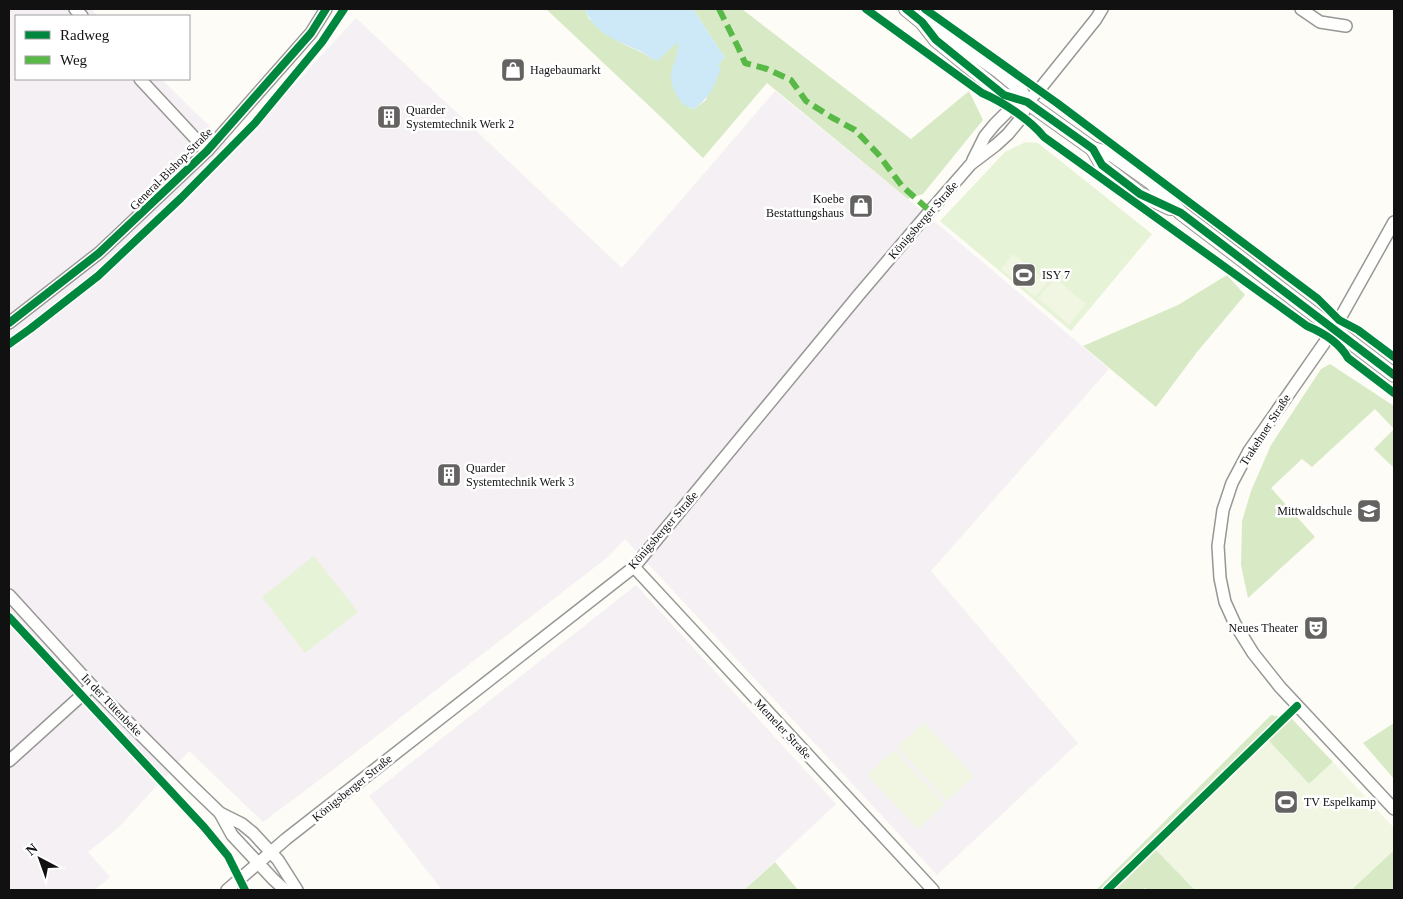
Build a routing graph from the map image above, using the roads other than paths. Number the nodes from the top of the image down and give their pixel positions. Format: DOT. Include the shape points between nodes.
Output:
graph roads {
  1 [pos="326,9"];
  2 [pos="906,9"];
  3 [pos="1102,9"];
  4 [pos="1301,9"];
  5 [pos="1346,26"];
  6 [pos="141,80"];
  7 [pos="1027,102"];
  8 [pos="207,152"];
  9 [pos="971,164"];
  10 [pos="1394,222"];
  11 [pos="9,323"];
  12 [pos="1334,330"];
  13 [pos="1394,375"];
  14 [pos="634,567"];
  15 [pos="9,595"];
  16 [pos="92,686"];
  17 [pos="9,761"];
  18 [pos="1394,809"];
  19 [pos="220,812"];
  20 [pos="270,852"];
  21 [pos="258,863"];
  22 [pos="227,890"];
  23 [pos="285,890"];
  24 [pos="297,890"];
  25 [pos="933,890"];
  1 -- 8 [label="street, General-Bishop-Straße" via="311,33"];
  2 -- 7 [label="street" via="936,40 1004,95"];
  3 -- 7 [label="street"];
  4 -- 5 [label="street" via="1320,22"];
  6 -- 8 [label="street"];
  7 -- 9 [label="street, Königsberger Straße" via="1022,117 1008,134"];
  7 -- 9 [label="street, Königsberger Straße" via="1010,109 995,124"];
  7 -- 12 [label="street" via="1093,149 1102,165 1140,194 1181,213"];
  8 -- 11 [label="street, General-Bishop-Straße" via="99,253"];
  9 -- 14 [label="street, Königsberger Straße" via="857,296"];
  10 -- 12 [label="street, Trakehner Straße"];
  12 -- 13 [label="street"];
  12 -- 18 [label="street, Trakehner Straße" via="1249,451 1232,483 1223,510 1218,546 1220,578 1225,602 1253,653 1276,683"];
  14 -- 20 [label="street, Königsberger Straße"];
  14 -- 25 [label="street, Memeler Straße"];
  15 -- 16 [label="street, In der Tütenbeke"];
  16 -- 17 [label="street"];
  16 -- 19 [label="street, In der Tütenbeke"];
  19 -- 20 [label="street, In der Tütenbeke" via="248,828"];
  19 -- 21 [label="street, In der Tütenbeke" via="232,835"];
  20 -- 21 [label="street, Königsberger Straße"];
  20 -- 24 [label="street, In der Tütenbeke"];
  21 -- 22 [label="street, Königsberger Straße"];
  21 -- 23 [label="street, In der Tütenbeke"];
}
